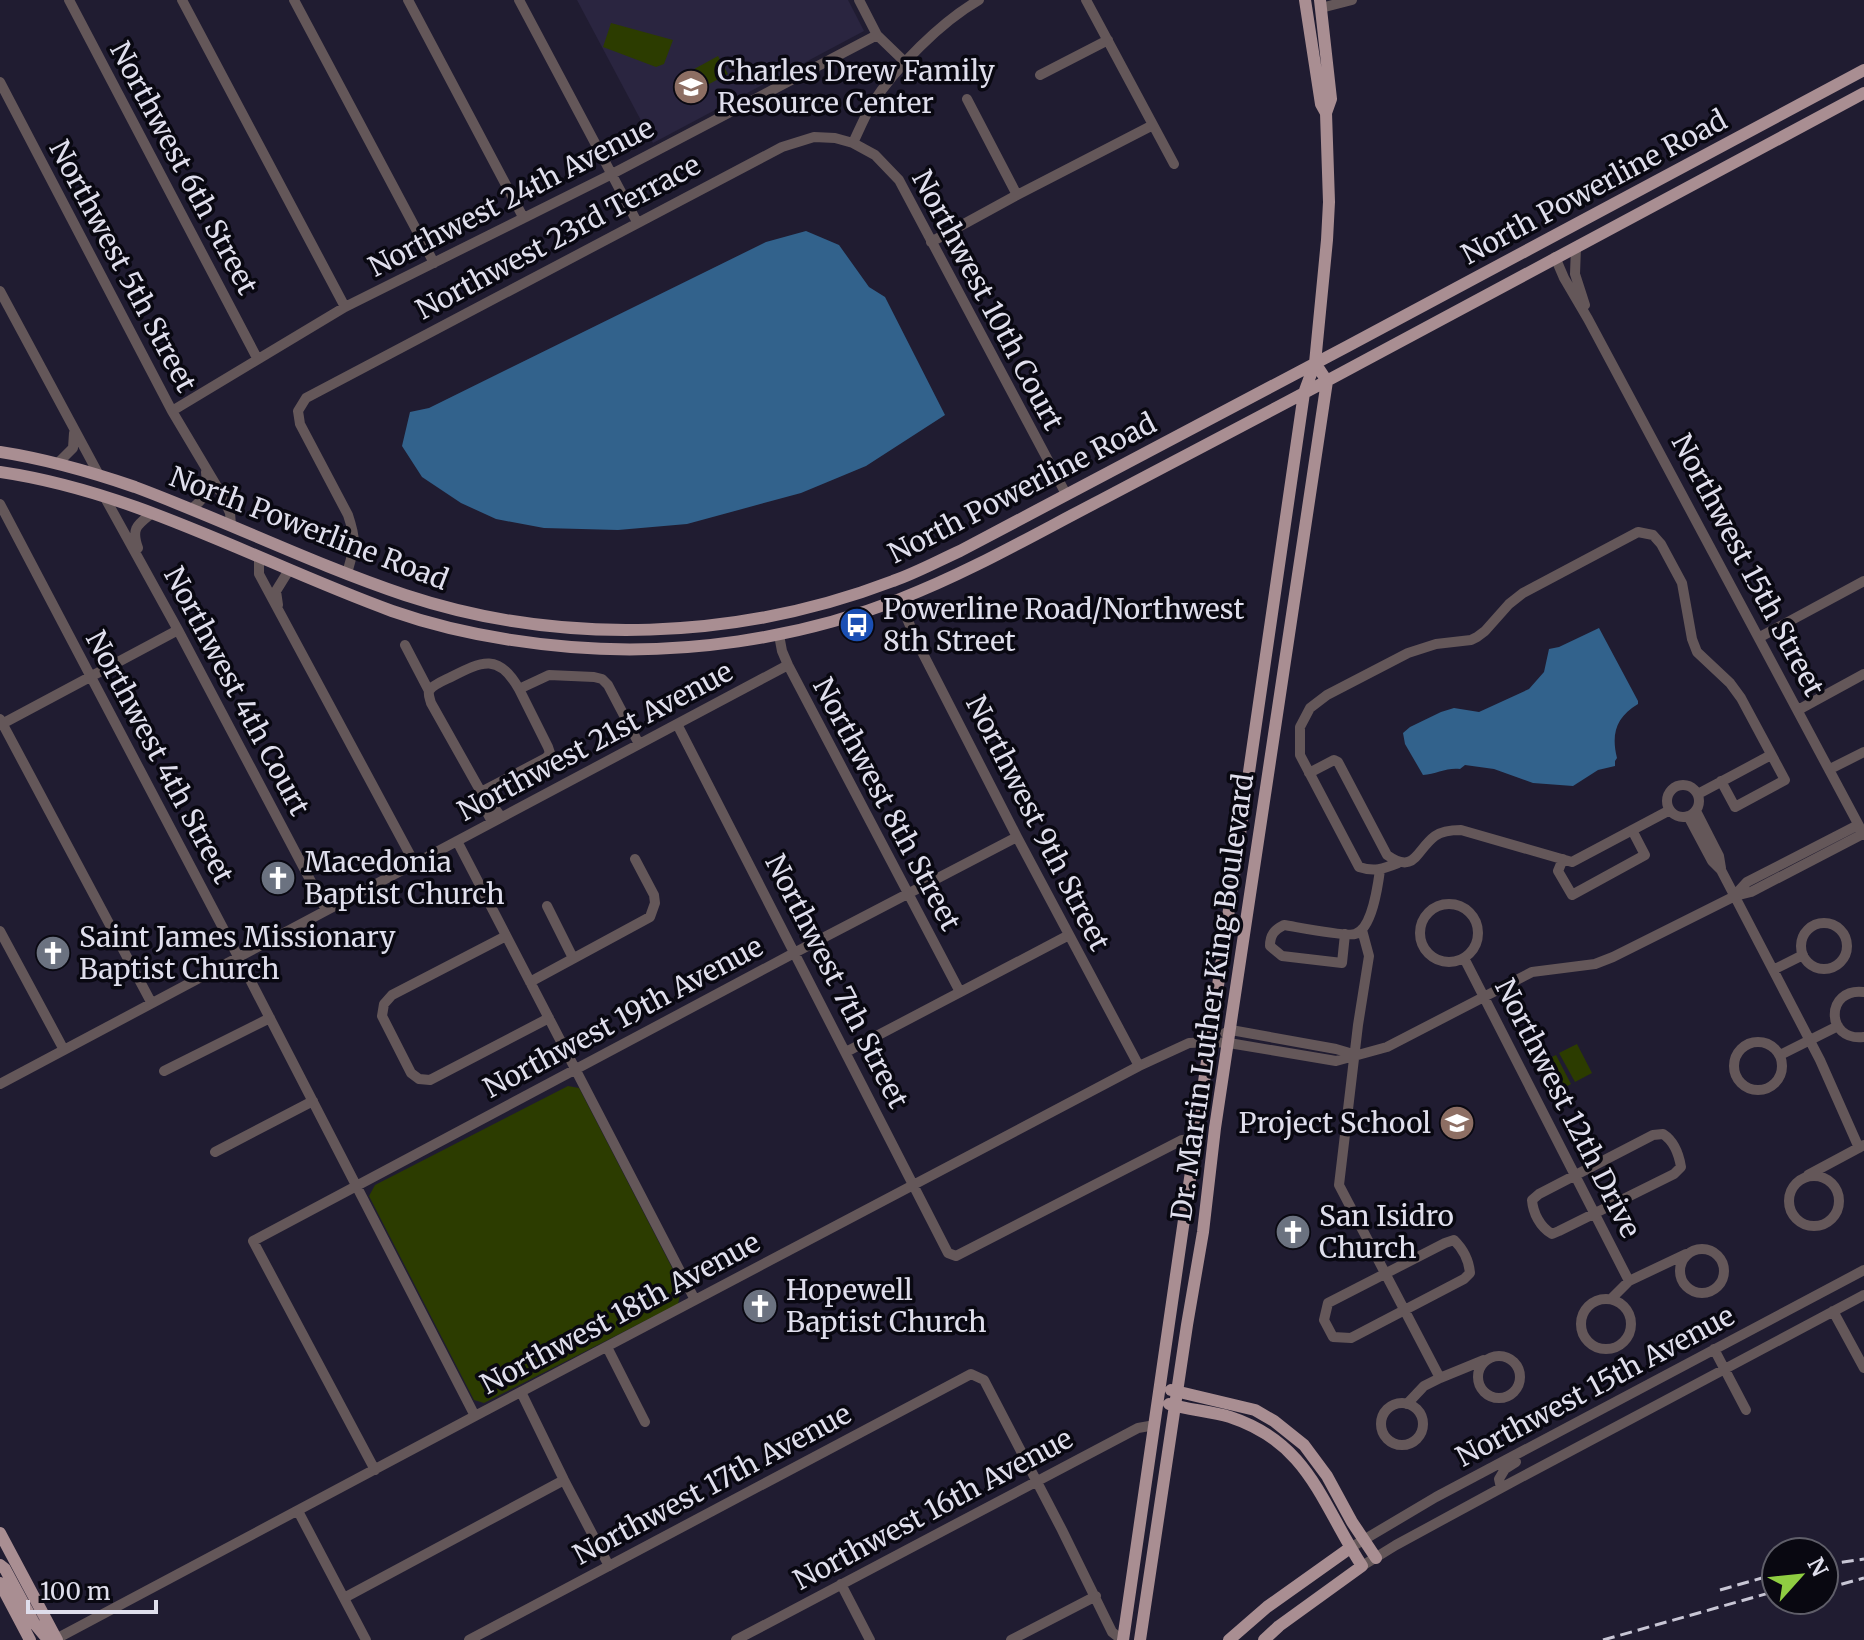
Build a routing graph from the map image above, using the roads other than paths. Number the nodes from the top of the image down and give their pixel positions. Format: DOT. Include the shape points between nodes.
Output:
graph roads {
  1 [pos="69,0"];
  2 [pos="182,0"];
  3 [pos="294,0"];
  4 [pos="408,0"];
  5 [pos="519,0"];
  6 [pos="859,0"];
  7 [pos="1086,0"];
  8 [pos="1305,0"];
  9 [pos="1352,0"];
  10 [pos="975,1"];
  11 [pos="1321,4"];
  12 [pos="877,35"];
  13 [pos="1108,40"];
  14 [pos="905,62"];
  15 [pos="1864,70"];
  16 [pos="1040,75"];
  17 [pos="0,82"];
  18 [pos="1864,93"];
  19 [pos="967,99"];
  20 [pos="1326,113"];
  21 [pos="1153,125"];
  22 [pos="853,143"];
  23 [pos="1174,164"];
  24 [pos="612,174"];
  25 [pos="1017,195"];
  26 [pos="523,217"];
  27 [pos="1588,218"];
  28 [pos="637,222"];
  29 [pos="931,242"];
  30 [pos="1542,243"];
  31 [pos="1576,247"];
  32 [pos="1555,257"];
  33 [pos="434,263"];
  34 [pos="1524,274"];
  35 [pos="0,291"];
  36 [pos="345,307"];
  37 [pos="1588,319"];
  38 [pos="257,358"];
  39 [pos="1315,363"];
  40 [pos="1327,381"];
  41 [pos="1304,393"];
  42 [pos="172,411"];
  43 [pos="75,431"];
  44 [pos="0,452"];
  45 [pos="34,459"];
  46 [pos="57,464"];
  47 [pos="0,470"];
  48 [pos="206,470"];
  49 [pos="99,475"];
  50 [pos="1066,494"];
  51 [pos="104,496"];
  52 [pos="0,504"];
  53 [pos="191,509"];
  54 [pos="152,513"];
  55 [pos="231,525"];
  56 [pos="198,532"];
  57 [pos="1035,534"];
  58 [pos="294,551"];
  59 [pos="259,558"];
  60 [pos="140,561"];
  61 [pos="289,570"];
  62 [pos="347,573"];
  63 [pos="1864,581"];
  64 [pos="899,600"];
  65 [pos="802,608"];
  66 [pos="278,611"];
  67 [pos="778,615"];
  68 [pos="545,624"];
  69 [pos="572,628"];
  70 [pos="178,630"];
  71 [pos="779,635"];
  72 [pos="1760,637"];
  73 [pos="758,638"];
  74 [pos="519,641"];
  75 [pos="547,644"];
  76 [pos="405,645"];
  77 [pos="788,665"];
  78 [pos="1864,674"];
  79 [pos="90,678"];
  80 [pos="519,689"];
  81 [pos="429,691"];
  82 [pos="1798,710"];
  83 [pos="1,722"];
  84 [pos="677,724"];
  85 [pos="639,744"];
  86 [pos="1864,752"];
  87 [pos="1771,755"];
  88 [pos="1830,769"];
  89 [pos="1309,773"];
  90 [pos="1721,781"];
  91 [pos="481,792"];
  92 [pos="1698,794"];
  93 [pos="1670,810"];
  94 [pos="1692,814"];
  95 [pos="497,820"];
  96 [pos="1632,830"];
  97 [pos="1862,831"];
  98 [pos="1017,837"];
  99 [pos="457,841"];
  100 [pos="635,859"];
  101 [pos="1563,859"];
  102 [pos="1398,863"];
  103 [pos="415,864"];
  104 [pos="1380,870"];
  105 [pos="907,894"];
  106 [pos="1735,896"];
  107 [pos="547,906"];
  108 [pos="326,910"];
  109 [pos="1362,930"];
  110 [pos="0,931"];
  111 [pos="1345,934"];
  112 [pos="1069,935"];
  113 [pos="506,936"];
  114 [pos="796,952"];
  115 [pos="1803,955"];
  116 [pos="238,957"];
  117 [pos="573,958"];
  118 [pos="1464,958"];
  119 [pos="1773,970"];
  120 [pos="530,982"];
  121 [pos="960,992"];
  122 [pos="1864,992"];
  123 [pos="1484,996"];
  124 [pos="151,1002"];
  125 [pos="270,1018"];
  126 [pos="549,1018"];
  127 [pos="1838,1026"];
  128 [pos="1230,1036"];
  129 [pos="1864,1037"];
  130 [pos="1810,1040"];
  131 [pos="1211,1042"];
  132 [pos="64,1050"];
  133 [pos="846,1052"];
  134 [pos="1355,1055"];
  135 [pos="1780,1055"];
  136 [pos="1139,1066"];
  137 [pos="576,1070"];
  138 [pos="164,1071"];
  139 [pos="0,1084"];
  140 [pos="313,1101"];
  141 [pos="1196,1139"];
  142 [pos="1861,1147"];
  143 [pos="215,1152"];
  144 [pos="1575,1175"];
  145 [pos="1803,1178"];
  146 [pos="914,1185"];
  147 [pos="356,1186"];
  148 [pos="1595,1214"];
  149 [pos="1691,1251"];
  150 [pos="1864,1270"];
  151 [pos="1385,1273"];
  152 [pos="1629,1281"];
  153 [pos="1864,1295"];
  154 [pos="1612,1298"];
  155 [pos="695,1300"];
  156 [pos="1405,1310"];
  157 [pos="1833,1311"];
  158 [pos="607,1347"];
  159 [pos="1714,1349"];
  160 [pos="1493,1356"];
  161 [pos="1864,1368"];
  162 [pos="1724,1369"];
  163 [pos="1440,1378"];
  164 [pos="1177,1391"];
  165 [pos="521,1392"];
  166 [pos="1159,1395"];
  167 [pos="1407,1404"];
  168 [pos="1175,1406"];
  169 [pos="1746,1410"];
  170 [pos="475,1416"];
  171 [pos="645,1422"];
  172 [pos="1155,1425"];
  173 [pos="1562,1430"];
  174 [pos="1169,1441"];
  175 [pos="375,1470"];
  176 [pos="564,1480"];
  177 [pos="1037,1480"];
  178 [pos="1501,1488"];
  179 [pos="298,1511"];
  180 [pos="0,1533"];
  181 [pos="1363,1539"];
  182 [pos="1350,1548"];
  183 [pos="1376,1558"];
  184 [pos="0,1565"];
  185 [pos="609,1566"];
  186 [pos="1362,1566"];
  187 [pos="0,1583"];
  188 [pos="841,1584"];
  189 [pos="1096,1596"];
  190 [pos="344,1598"];
  191 [pos="30,1640"];
  192 [pos="56,1640"];
  193 [pos="366,1640"];
  194 [pos="469,1640"];
  195 [pos="736,1640"];
  196 [pos="870,1640"];
  197 [pos="1011,1640"];
  198 [pos="1122,1640"];
  199 [pos="1140,1640"];
  200 [pos="1229,1640"];
  201 [pos="1264,1640"];
  1 -- 38 [label="street, Northwest 6th Street"];
  2 -- 36 [label="street"];
  3 -- 33 [label="street"];
  4 -- 26 [label="street"];
  5 -- 24 [label="street"];
  6 -- 12 [label="street"];
  7 -- 13 [label="street"];
  8 -- 20 [label="main road, Dr. Martin Luther King Boulevard"];
  9 -- 11 [label="street"];
  10 -- 14 [label="street"];
  11 -- 20 [label="main road, Dr. Martin Luther King Boulevard" via="1331,99"];
  12 -- 14 [label="street"];
  12 -- 24 [label="street, Northwest 24th Avenue"];
  13 -- 16 [label="street"];
  13 -- 21 [label="street"];
  14 -- 22 [label="street" via="872,104"];
  15 -- 27 [label="main road, North Powerline Road"];
  17 -- 42 [label="street, Northwest 5th Street"];
  18 -- 31 [label="main road, North Powerline Road"];
  19 -- 25 [label="street"];
  20 -- 39 [label="main road, Dr. Martin Luther King Boulevard" via="1329,202"];
  21 -- 23 [label="street"];
  21 -- 25 [label="street"];
  22 -- 28 [label="street, Northwest 23rd Terrace" via="814,137 782,147"];
  22 -- 29 [label="street, Northwest 10th Court" via="875,155 899,180"];
  24 -- 26 [label="street, Northwest 24th Avenue"];
  24 -- 28 [label="street"];
  25 -- 29 [label="street"];
  26 -- 33 [label="street, Northwest 24th Avenue"];
  27 -- 30 [label="main road, North Powerline Road"];
  27 -- 32 [label="main road"];
  28 -- 62 [label="street, Northwest 23rd Terrace" via="306,398 298,411 300,424 353,529 355,544"];
  29 -- 50 [label="street, Northwest 10th Court"];
  30 -- 34 [label="main road"];
  30 -- 39 [label="main road, North Powerline Road"];
  31 -- 32 [label="main road, North Powerline Road"];
  31 -- 37 [label="street, Northwest 15th Street" via="1575,274"];
  32 -- 34 [label="main road, North Powerline Road"];
  32 -- 37 [label="street, Northwest 15th Street"];
  33 -- 36 [label="street, Northwest 24th Avenue"];
  34 -- 40 [label="main road, North Powerline Road"];
  35 -- 43 [label="street"];
  36 -- 38 [label="street, Northwest 24th Avenue"];
  37 -- 72 [label="street, Northwest 15th Street"];
  38 -- 42 [label="street, Northwest 24th Avenue"];
  39 -- 40 [label="main road"];
  39 -- 41 [label="main road, Dr. Martin Luther King Boulevard"];
  39 -- 50 [label="main road, North Powerline Road"];
  40 -- 41 [label="main road, North Powerline Road"];
  40 -- 128 [label="main road, Dr. Martin Luther King Boulevard"];
  41 -- 57 [label="main road, North Powerline Road"];
  41 -- 131 [label="main road, Dr. Martin Luther King Boulevard"];
  42 -- 48 [label="street, Northwest 5th Street"];
  43 -- 46 [label="street" via="73,448"];
  43 -- 49 [label="street"];
  44 -- 45 [label="main road, North Powerline Road"];
  45 -- 46 [label="main road, North Powerline Road"];
  45 -- 47 [label="main road"];
  46 -- 49 [label="main road, North Powerline Road"];
  47 -- 51 [label="main road, North Powerline Road"];
  48 -- 53 [label="street" via="205,498"];
  48 -- 55 [label="street, Northwest 5th Street" via="222,495"];
  49 -- 53 [label="main road, North Powerline Road"];
  50 -- 57 [label="main road"];
  50 -- 65 [label="main road, North Powerline Road" via="895,581"];
  51 -- 54 [label="main road, North Powerline Road"];
  51 -- 60 [label="street, Northwest 4th Court"];
  52 -- 79 [label="street, Northwest 4th Street"];
  53 -- 55 [label="main road, North Powerline Road"];
  54 -- 56 [label="main road, North Powerline Road"];
  54 -- 60 [label="street" via="135,529"];
  55 -- 56 [label="main road"];
  55 -- 58 [label="main road, North Powerline Road"];
  56 -- 59 [label="main road, North Powerline Road"];
  57 -- 64 [label="main road, North Powerline Road"];
  58 -- 59 [label="main road"];
  58 -- 62 [label="main road, North Powerline Road"];
  59 -- 61 [label="main road, North Powerline Road"];
  59 -- 66 [label="street" via="259,574"];
  60 -- 70 [label="street, Northwest 4th Court"];
  61 -- 66 [label="street" via="276,591"];
  61 -- 74 [label="main road, North Powerline Road" via="397,613"];
  62 -- 68 [label="main road, North Powerline Road" via="462,611"];
  63 -- 72 [label="street"];
  64 -- 71 [label="main road, North Powerline Road"];
  64 -- 98 [label="street, Northwest 9th Street"];
  65 -- 67 [label="main road, North Powerline Road"];
  65 -- 71 [label="main road" via="781,626"];
  66 -- 103 [label="street"];
  67 -- 69 [label="main road, North Powerline Road" via="689,628"];
  67 -- 73 [label="main road"];
  68 -- 69 [label="main road, North Powerline Road"];
  68 -- 74 [label="main road"];
  69 -- 75 [label="main road"];
  70 -- 79 [label="street"];
  70 -- 108 [label="street, Northwest 4th Court"];
  71 -- 73 [label="main road, North Powerline Road"];
  71 -- 77 [label="street, Northwest 8th Street"];
  72 -- 82 [label="street, Northwest 15th Street"];
  73 -- 75 [label="main road, North Powerline Road" via="637,649"];
  74 -- 75 [label="main road, North Powerline Road"];
  76 -- 81 [label="street"];
  77 -- 84 [label="street, Northwest 21st Avenue"];
  77 -- 105 [label="street, Northwest 8th Street"];
  78 -- 82 [label="street"];
  79 -- 83 [label="street"];
  79 -- 116 [label="street, Northwest 4th Street"];
  80 -- 81 [label="street" via="505,669 482,663"];
  80 -- 85 [label="street" via="549,675 602,679"];
  80 -- 91 [label="street" via="550,753"];
  81 -- 91 [label="street"];
  82 -- 88 [label="street, Northwest 15th Street"];
  83 -- 124 [label="street"];
  84 -- 85 [label="street, Northwest 21st Avenue"];
  84 -- 114 [label="street, Northwest 7th Street"];
  85 -- 95 [label="street, Northwest 21st Avenue"];
  86 -- 88 [label="street"];
  87 -- 89 [label="street" via="1741,698 1697,652 1682,583 1661,544 1653,535 1638,532 1523,593 1477,637 1408,653 1318,702 1300,727 1300,755"];
  87 -- 90 [label="street"];
  87 -- 90 [label="street" via="1785,780 1735,807"];
  88 -- 97 [label="street, Northwest 15th Street"];
  89 -- 102 [label="street" via="1338,762 1387,855"];
  89 -- 104 [label="street" via="1359,867"];
  90 -- 92 [label="street"];
  91 -- 95 [label="street" via="482,803"];
  92 -- 93 [label="street" via="1686,784 1675,787 1668,796"];
  92 -- 94 [label="street"];
  93 -- 94 [label="street" via="1679,816"];
  93 -- 96 [label="street"];
  94 -- 106 [label="street" via="1719,856"];
  95 -- 99 [label="street, Northwest 21st Avenue"];
  96 -- 101 [label="street" via="1572,862"];
  96 -- 101 [label="street" via="1645,855 1572,895 1558,871"];
  97 -- 106 [label="street" via="1747,882"];
  98 -- 105 [label="street, Northwest 19th Avenue"];
  98 -- 112 [label="street, Northwest 9th Street"];
  99 -- 103 [label="street, Northwest 21st Avenue"];
  99 -- 113 [label="street"];
  100 -- 117 [label="street" via="654,895 650,917"];
  101 -- 102 [label="street" via="1454,830 1434,837 1410,862"];
  102 -- 104 [label="street"];
  103 -- 108 [label="street, Northwest 21st Avenue"];
  104 -- 109 [label="street" via="1376,898"];
  105 -- 114 [label="street, Northwest 19th Avenue"];
  105 -- 121 [label="street, Northwest 8th Street"];
  106 -- 119 [label="street"];
  106 -- 123 [label="street" via="1613,957 1532,972"];
  107 -- 117 [label="street"];
  108 -- 116 [label="street, Northwest 21st Avenue"];
  109 -- 111 [label="street"];
  109 -- 134 [label="street" via="1369,956"];
  110 -- 132 [label="street"];
  111 -- 111 [label="street" via="1342,963 1282,956 1270,946 1272,933 1284,925"];
  112 -- 121 [label="street"];
  112 -- 136 [label="street, Northwest 9th Street"];
  113 -- 120 [label="street"];
  113 -- 126 [label="street" via="384,1004 382,1016 411,1073 430,1080"];
  114 -- 133 [label="street, Northwest 7th Street"];
  114 -- 137 [label="street, Northwest 19th Avenue"];
  115 -- 115 [label="street" via="1819,969 1836,967 1846,955 1847,938 1837,926 1814,924 1803,936"];
  115 -- 119 [label="street"];
  116 -- 124 [label="street, Northwest 21st Avenue"];
  116 -- 125 [label="street, Northwest 4th Street"];
  117 -- 120 [label="street"];
  118 -- 118 [label="street" via="1476,944 1474,918 1452,903 1433,908 1421,923 1421,944 1444,962"];
  118 -- 123 [label="street, Northwest 12th Drive"];
  119 -- 130 [label="street"];
  120 -- 126 [label="street"];
  121 -- 133 [label="street"];
  122 -- 127 [label="street" via="1840,998 1834,1013"];
  123 -- 134 [label="street" via="1387,1047"];
  123 -- 144 [label="street, Northwest 12th Drive"];
  124 -- 132 [label="street, Northwest 21st Avenue"];
  125 -- 138 [label="street"];
  125 -- 140 [label="street, Northwest 4th Street"];
  126 -- 137 [label="street"];
  127 -- 129 [label="street" via="1853,1038"];
  127 -- 130 [label="street"];
  128 -- 131 [label="street, Northwest 18th Avenue"];
  128 -- 134 [label="street, Northwest 18th Avenue"];
  128 -- 164 [label="main road, Dr. Martin Luther King Boulevard"];
  130 -- 135 [label="street"];
  130 -- 142 [label="street"];
  131 -- 136 [label="street, Northwest 18th Avenue" via="1189,1043"];
  131 -- 141 [label="main road, Dr. Martin Luther King Boulevard"];
  132 -- 139 [label="street, Northwest 21st Avenue"];
  133 -- 146 [label="street, Northwest 7th Street"];
  134 -- 151 [label="street" via="1339,1185"];
  135 -- 135 [label="street" via="1763,1042 1746,1044 1733,1065 1739,1081 1753,1090 1769,1088 1781,1076"];
  136 -- 146 [label="street, Northwest 18th Avenue"];
  137 -- 147 [label="street, Northwest 19th Avenue"];
  137 -- 155 [label="street"];
  140 -- 143 [label="street"];
  140 -- 147 [label="street, Northwest 4th Street"];
  141 -- 146 [label="street, Northwest 7th Street" via="1182,1140 956,1256 948,1253"];
  141 -- 166 [label="main road, Dr. Martin Luther King Boulevard"];
  142 -- 145 [label="street"];
  144 -- 148 [label="street, Northwest 12th Drive"];
  144 -- 148 [label="street" via="1539,1194 1532,1200 1533,1210 1552,1234"];
  144 -- 148 [label="street" via="1653,1135 1670,1138 1681,1167"];
  145 -- 145 [label="street" via="1791,1191 1790,1208 1800,1222 1825,1224 1839,1203 1838,1194 1820,1176"];
  146 -- 155 [label="street, Northwest 18th Avenue"];
  147 -- 170 [label="street, Northwest 4th Street"];
  147 -- 175 [label="street, Northwest 19th Avenue" via="253,1241"];
  148 -- 152 [label="street, Northwest 12th Drive"];
  149 -- 149 [label="street" via="1681,1263 1681,1278 1698,1292 1713,1290 1723,1279 1720,1257 1707,1249"];
  149 -- 152 [label="street"];
  150 -- 159 [label="street, Northwest 15th Avenue"];
  151 -- 156 [label="street"];
  151 -- 156 [label="street" via="1328,1303 1324,1320 1333,1337 1351,1338"];
  151 -- 156 [label="street" via="1445,1243 1454,1240 1461,1246 1470,1273"];
  152 -- 154 [label="street"];
  153 -- 157 [label="street, Northwest 15th Avenue"];
  154 -- 154 [label="street" via="1594,1300 1580,1319 1583,1337 1602,1349 1619,1346 1631,1330 1629,1312"];
  155 -- 158 [label="street, Northwest 18th Avenue"];
  156 -- 163 [label="street"];
  157 -- 161 [label="street"];
  157 -- 162 [label="street, Northwest 15th Avenue"];
  158 -- 165 [label="street, Northwest 18th Avenue"];
  158 -- 171 [label="street"];
  159 -- 162 [label="street"];
  159 -- 173 [label="street, Northwest 15th Avenue"];
  160 -- 160 [label="street" via="1508,1357 1518,1367 1518,1388 1507,1397 1493,1398 1479,1384 1479,1370"];
  160 -- 163 [label="street"];
  162 -- 169 [label="street"];
  162 -- 178 [label="street, Northwest 15th Avenue"];
  163 -- 167 [label="street"];
  164 -- 166 [label="main road"];
  164 -- 168 [label="main road, Dr. Martin Luther King Boulevard"];
  164 -- 181 [label="main road" via="1255,1410 1274,1421 1304,1445"];
  165 -- 170 [label="street, Northwest 18th Avenue"];
  165 -- 176 [label="street"];
  166 -- 168 [label="main road"];
  166 -- 172 [label="main road, Dr. Martin Luther King Boulevard"];
  167 -- 167 [label="street" via="1393,1405 1383,1414 1384,1435 1395,1444 1414,1441 1422,1429 1419,1411"];
  168 -- 174 [label="main road, Dr. Martin Luther King Boulevard"];
  168 -- 182 [label="main road" via="1231,1417 1267,1433 1294,1455 1315,1483"];
  170 -- 175 [label="street, Northwest 18th Avenue"];
  172 -- 174 [label="main road"];
  172 -- 177 [label="street, Northwest 16th Avenue" via="1138,1428"];
  172 -- 198 [label="main road, Dr. Martin Luther King Boulevard"];
  173 -- 178 [label="street" via="1557,1439 1505,1469"];
  173 -- 181 [label="street, Northwest 15th Avenue"];
  174 -- 199 [label="main road, Dr. Martin Luther King Boulevard"];
  175 -- 179 [label="street, Northwest 18th Avenue"];
  176 -- 185 [label="street"];
  176 -- 190 [label="street"];
  177 -- 185 [label="street, Northwest 17th Avenue" via="989,1388 971,1374"];
  177 -- 188 [label="street, Northwest 16th Avenue"];
  177 -- 189 [label="street"];
  178 -- 183 [label="street, Northwest 15th Avenue"];
  179 -- 190 [label="street"];
  179 -- 192 [label="street, Northwest 18th Avenue"];
  180 -- 192 [label="main road"];
  181 -- 182 [label="street, Northwest 15th Avenue"];
  181 -- 183 [label="main road"];
  182 -- 186 [label="main road"];
  182 -- 200 [label="main road"];
  183 -- 186 [label="street, Northwest 15th Avenue"];
  184 -- 192 [label="main road" via="34,1623"];
  185 -- 194 [label="street, Northwest 17th Avenue"];
  186 -- 201 [label="main road"];
  187 -- 191 [label="main road"];
  188 -- 195 [label="street, Northwest 16th Avenue"];
  188 -- 196 [label="street"];
  189 -- 197 [label="street"];
  189 -- 198 [label="street" via="1112,1632"];
  190 -- 193 [label="street"];
}
